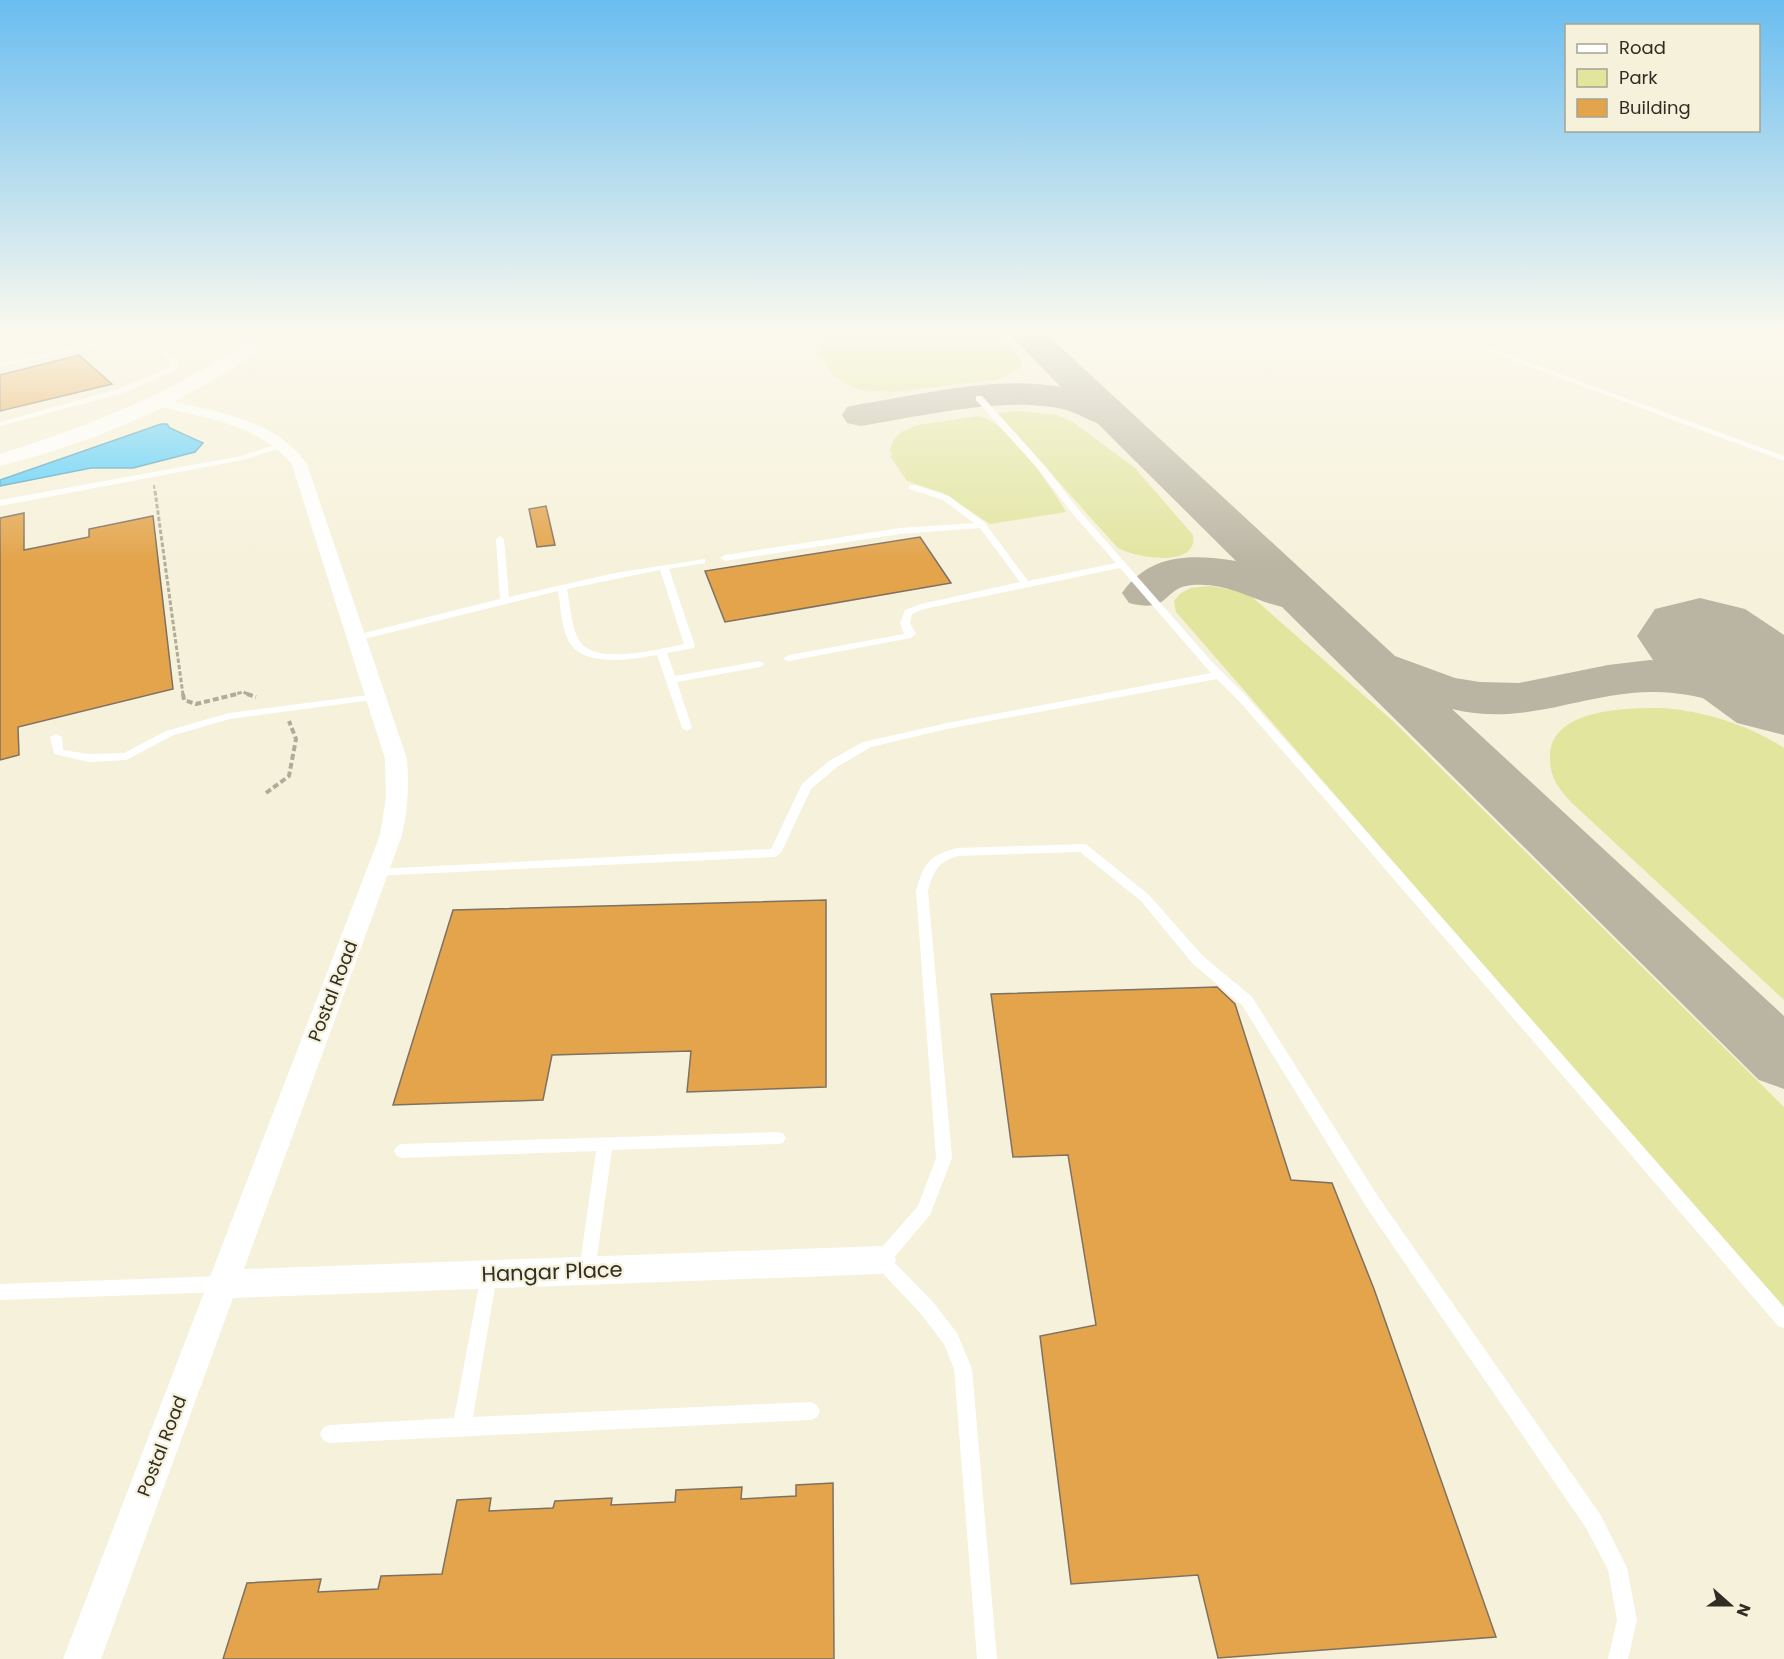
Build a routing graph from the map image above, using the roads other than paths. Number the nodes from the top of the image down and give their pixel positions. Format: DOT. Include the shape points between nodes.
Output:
graph roads {
  1 [pos="61,407"];
  2 [pos="143,407"];
  3 [pos="177,407"];
  4 [pos="987,407"];
  5 [pos="1644,407"];
  6 [pos="0,424"];
  7 [pos="284,444"];
  8 [pos="1784,459"];
  9 [pos="0,460"];
  10 [pos="912,487"];
  11 [pos="0,503"];
  12 [pos="982,525"];
  13 [pos="500,540"];
  14 [pos="725,558"];
  15 [pos="702,561"];
  16 [pos="1122,566"];
  17 [pos="664,567"];
  18 [pos="1026,584"];
  19 [pos="562,589"];
  20 [pos="505,601"];
  21 [pos="356,638"];
  22 [pos="661,651"];
  23 [pos="789,658"];
  24 [pos="760,664"];
  25 [pos="1219,675"];
  26 [pos="671,680"];
  27 [pos="376,697"];
  28 [pos="687,728"];
  29 [pos="56,737"];
  30 [pos="377,873"];
  31 [pos="778,1138"];
  32 [pos="605,1144"];
  33 [pos="402,1151"];
  34 [pos="881,1260"];
  35 [pos="587,1270"];
  36 [pos="489,1274"];
  37 [pos="222,1284"];
  38 [pos="0,1292"];
  39 [pos="1784,1320"];
  40 [pos="811,1411"];
  41 [pos="462,1427"];
  42 [pos="329,1434"];
  43 [pos="82,1659"];
  44 [pos="987,1659"];
  45 [pos="1618,1659"];
  1 -- 6 [label="lane"];
  2 -- 9 [label="street"];
  3 -- 7 [label="street, Postal Road" via="258,429"];
  4 -- 16 [label="lane"];
  5 -- 8 [label="lane"];
  7 -- 11 [label="lane" via="243,458"];
  7 -- 21 [label="street, Postal Road" via="299,464"];
  10 -- 12 [label="lane" via="946,498"];
  12 -- 14 [label="lane" via="900,531"];
  12 -- 18 [label="lane"];
  13 -- 20 [label="lane"];
  15 -- 17 [label="lane"];
  16 -- 18 [label="lane"];
  16 -- 25 [label="lane"];
  17 -- 19 [label="lane"];
  17 -- 22 [label="lane" via="690,646"];
  18 -- 23 [label="lane" via="908,612 905,622 911,634 907,636"];
  19 -- 20 [label="lane"];
  19 -- 22 [label="lane" via="575,642 584,651 603,656"];
  20 -- 21 [label="lane"];
  21 -- 27 [label="street, Postal Road"];
  22 -- 26 [label="lane"];
  24 -- 26 [label="lane"];
  25 -- 30 [label="lane" via="867,744 833,764 806,787 775,853"];
  25 -- 39 [label="lane"];
  26 -- 28 [label="lane"];
  27 -- 29 [label="lane" via="229,716 170,733 126,756 89,758 58,752"];
  27 -- 30 [label="street, Postal Road" via="396,759 399,788 391,835"];
  30 -- 37 [label="street, Postal Road"];
  31 -- 32 [label="lane"];
  32 -- 33 [label="lane"];
  32 -- 35 [label="lane"];
  34 -- 35 [label="street, Hangar Place"];
  34 -- 44 [label="lane" via="951,1339 963,1369"];
  34 -- 45 [label="lane" via="924,1210 944,1158 922,891 928,869 940,856 958,852 1083,848 1145,898 1198,960 1246,1001 1373,1203 1593,1521 1617,1568 1627,1620"];
  35 -- 36 [label="street, Hangar Place"];
  36 -- 37 [label="street, Hangar Place"];
  36 -- 41 [label="lane"];
  37 -- 38 [label="lane"];
  37 -- 43 [label="street, Postal Road"];
  40 -- 41 [label="lane"];
  41 -- 42 [label="lane"];
}
